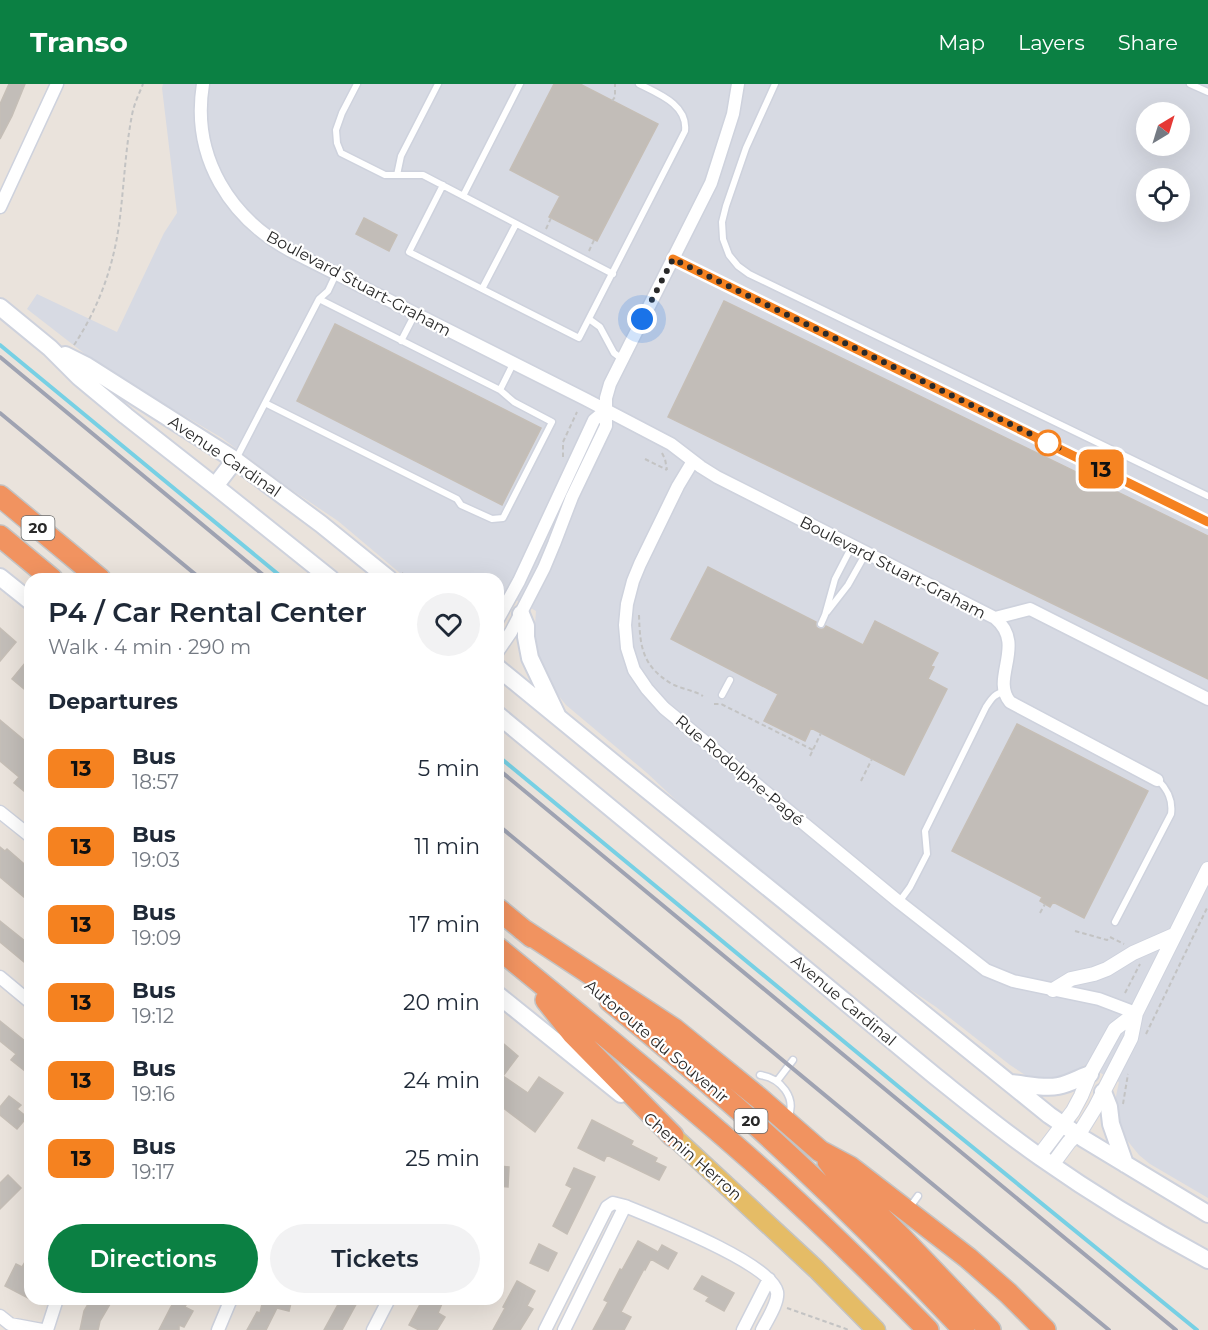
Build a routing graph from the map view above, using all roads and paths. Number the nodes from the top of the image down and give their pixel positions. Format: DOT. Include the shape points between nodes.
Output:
graph roads {
  1 [pos="57,84"];
  2 [pos="143,84"];
  3 [pos="203,84"];
  4 [pos="357,84"];
  5 [pos="438,84"];
  6 [pos="520,84"];
  7 [pos="615,84"];
  8 [pos="639,84"];
  9 [pos="738,84"];
  10 [pos="775,84"];
  11 [pos="1190,84"];
  12 [pos="1208,92"];
  13 [pos="612,101"];
  14 [pos="397,175"];
  15 [pos="443,185"];
  16 [pos="464,196"];
  17 [pos="0,207"];
  18 [pos="551,218"];
  19 [pos="516,224"];
  20 [pos="541,237"];
  21 [pos="594,240"];
  22 [pos="584,259"];
  23 [pos="673,259"];
  24 [pos="336,274"];
  25 [pos="613,274"];
  26 [pos="482,289"];
  27 [pos="319,299"];
  28 [pos="0,307"];
  29 [pos="415,314"];
  30 [pos="589,319"];
  31 [pos="401,341"];
  32 [pos="50,348"];
  33 [pos="71,350"];
  34 [pos="622,359"];
  35 [pos="513,364"];
  36 [pos="500,390"];
  37 [pos="265,403"];
  38 [pos="606,410"];
  39 [pos="577,412"];
  40 [pos="645,459"];
  41 [pos="235,460"];
  42 [pos="563,460"];
  43 [pos="693,461"];
  44 [pos="668,470"];
  45 [pos="215,486"];
  46 [pos="0,496"];
  47 [pos="1208,496"];
  48 [pos="1208,522"];
  49 [pos="0,536"];
  50 [pos="852,546"];
  51 [pos="866,553"];
  52 [pos="45,573"];
  53 [pos="93,573"];
  54 [pos="324,573"];
  55 [pos="382,573"];
  56 [pos="0,577"];
  57 [pos="835,579"];
  58 [pos="848,585"];
  59 [pos="24,596"];
  60 [pos="504,608"];
  61 [pos="639,610"];
  62 [pos="521,614"];
  63 [pos="825,615"];
  64 [pos="995,618"];
  65 [pos="821,624"];
  66 [pos="504,644"];
  67 [pos="504,673"];
  68 [pos="730,680"];
  69 [pos="1005,692"];
  70 [pos="722,695"];
  71 [pos="703,696"];
  72 [pos="1208,699"];
  73 [pos="714,704"];
  74 [pos="559,718"];
  75 [pos="504,720"];
  76 [pos="821,733"];
  77 [pos="813,750"];
  78 [pos="810,756"];
  79 [pos="872,759"];
  80 [pos="1157,780"];
  81 [pos="861,781"];
  82 [pos="0,812"];
  83 [pos="24,831"];
  84 [pos="1208,869"];
  85 [pos="899,902"];
  86 [pos="1045,904"];
  87 [pos="1208,906"];
  88 [pos="1040,913"];
  89 [pos="504,914"];
  90 [pos="1115,922"];
  91 [pos="522,929"];
  92 [pos="1075,931"];
  93 [pos="1174,935"];
  94 [pos="1129,947"];
  95 [pos="504,953"];
  96 [pos="1142,960"];
  97 [pos="517,964"];
  98 [pos="0,978"];
  99 [pos="1053,990"];
  100 [pos="1125,993"];
  101 [pos="24,997"];
  102 [pos="504,1000"];
  103 [pos="1136,1012"];
  104 [pos="1142,1040"];
  105 [pos="793,1060"];
  106 [pos="1130,1066"];
  107 [pos="1089,1074"];
  108 [pos="760,1075"];
  109 [pos="777,1081"];
  110 [pos="1009,1083"];
  111 [pos="1103,1092"];
  112 [pos="1123,1111"];
  113 [pos="786,1121"];
  114 [pos="1070,1129"];
  115 [pos="673,1136"];
  116 [pos="820,1151"];
  117 [pos="1046,1161"];
  118 [pos="1125,1164"];
  119 [pos="626,1206"];
  120 [pos="1208,1214"];
  121 [pos="1208,1260"];
  122 [pos="769,1279"];
  123 [pos="55,1305"];
  124 [pos="228,1305"];
  125 [pos="386,1305"];
  126 [pos="781,1306"];
  127 [pos="0,1316"];
  128 [pos="42,1330"];
  129 [pos="47,1330"];
  130 [pos="218,1330"];
  131 [pos="373,1330"];
  132 [pos="545,1330"];
  133 [pos="564,1330"];
  134 [pos="743,1330"];
  135 [pos="762,1330"];
  136 [pos="849,1330"];
  137 [pos="876,1330"];
  138 [pos="928,1330"];
  139 [pos="964,1330"];
  140 [pos="990,1330"];
  141 [pos="1046,1330"];
  1 -- 17 [label="street"];
  2 -- 33 [label="path" via="133,112 119,225 106,283"];
  3 -- 24 [label="street, Boulevard Stuart-Graham" via="204,140 215,173 230,200 267,237"];
  4 -- 14 [label="lane" via="336,130 339,149 382,174"];
  5 -- 14 [label="lane" via="401,156"];
  6 -- 16 [label="lane"];
  7 -- 13 [label="path"];
  8 -- 25 [label="lane" via="675,105 686,120 686,131"];
  9 -- 23 [label="street" via="717,165"];
  10 -- 47 [label="lane" via="746,148 723,215 725,247 738,266"];
  11 -- 12 [label="lane"];
  14 -- 15 [label="lane" via="423,175"];
  15 -- 16 [label="lane"];
  15 -- 26 [label="lane" via="409,252"];
  16 -- 19 [label="lane"];
  18 -- 20 [label="path"];
  19 -- 20 [label="lane"];
  19 -- 26 [label="lane"];
  20 -- 22 [label="lane"];
  21 -- 22 [label="path"];
  22 -- 25 [label="lane"];
  23 -- 34 [label="street"];
  23 -- 48 [label="lane"];
  24 -- 27 [label="lane"];
  24 -- 29 [label="street, Boulevard Stuart-Graham"];
  25 -- 30 [label="lane"];
  26 -- 30 [label="lane" via="579,338"];
  27 -- 31 [label="lane"];
  27 -- 37 [label="lane"];
  28 -- 32 [label="main road, Avenue Cardinal"];
  29 -- 31 [label="lane"];
  29 -- 35 [label="street, Boulevard Stuart-Graham"];
  30 -- 34 [label="lane" via="600,327"];
  31 -- 36 [label="lane"];
  32 -- 41 [label="main road, Avenue Cardinal" via="87,366"];
  32 -- 45 [label="main road, Avenue Cardinal" via="117,409"];
  34 -- 38 [label="street" via="608,390"];
  35 -- 36 [label="lane"];
  35 -- 38 [label="street, Boulevard Stuart-Graham"];
  36 -- 37 [label="lane" via="552,422 503,518 492,519"];
  37 -- 41 [label="lane"];
  38 -- 43 [label="street" via="671,444"];
  38 -- 60 [label="street" via="594,420"];
  38 -- 62 [label="street" via="606,426"];
  39 -- 42 [label="path" via="563,442"];
  40 -- 44 [label="path"];
  41 -- 45 [label="main road"];
  41 -- 55 [label="main road, Avenue Cardinal"];
  43 -- 50 [label="street, Boulevard Stuart-Graham"];
  43 -- 85 [label="street, Rue Rodolphe-Pagé" via="633,581 625,625 630,660 639,678 664,708"];
  45 -- 54 [label="main road, Avenue Cardinal"];
  46 -- 53 [label="highway, 20"];
  49 -- 52 [label="highway, 20"];
  50 -- 51 [label="street, Boulevard Stuart-Graham"];
  50 -- 57 [label="lane"];
  51 -- 58 [label="lane"];
  51 -- 64 [label="street, Boulevard Stuart-Graham"];
  56 -- 59 [label="main road"];
  57 -- 58 [label="lane"];
  57 -- 63 [label="lane"];
  58 -- 63 [label="lane"];
  61 -- 71 [label="path, Rue Rodolphe-Pagé" via="639,632 647,661 672,683"];
  62 -- 66 [label="street"];
  62 -- 74 [label="main road" via="530,658"];
  63 -- 65 [label="lane"];
  64 -- 69 [label="street, Boulevard Stuart-Graham" via="1008,634"];
  64 -- 72 [label="street" via="1030,609"];
  67 -- 74 [label="main road"];
  68 -- 70 [label="lane"];
  69 -- 80 [label="street" via="1016,705"];
  69 -- 85 [label="lane" via="994,696 985,710 925,831 927,854"];
  73 -- 77 [label="path"];
  74 -- 110 [label="main road"];
  75 -- 117 [label="main road, Avenue Cardinal" via="954,1091"];
  76 -- 77 [label="path"];
  77 -- 78 [label="path"];
  79 -- 81 [label="path"];
  80 -- 90 [label="lane" via="1169,794 1171,814"];
  82 -- 83 [label="street"];
  84 -- 93 [label="street"];
  85 -- 99 [label="street, Rue Rodolphe-Pagé" via="986,970"];
  86 -- 88 [label="path"];
  87 -- 104 [label="path"];
  89 -- 91 [label="highway, Autoroute du Souvenir / 20"];
  91 -- 113 [label="highway" via="674,1029"];
  91 -- 139 [label="highway, Autoroute du Souvenir / 20" via="763,1131 879,1241"];
  92 -- 94 [label="path" via="1107,940 1110,937"];
  93 -- 99 [label="street" via="1133,952 1107,969 1071,979"];
  93 -- 103 [label="street"];
  95 -- 97 [label="highway, Autoroute du Souvenir / 20"];
  96 -- 100 [label="path"];
  97 -- 115 [label="highway" via="573,1034"];
  97 -- 138 [label="highway, Autoroute du Souvenir / 20" via="758,1166"];
  98 -- 101 [label="street"];
  99 -- 103 [label="street, Rue Rodolphe-Pagé" via="1099,999"];
  102 -- 115 [label="main road, Chemin Herron"];
  103 -- 107 [label="street" via="1115,1029"];
  103 -- 111 [label="street" via="1131,1038"];
  105 -- 109 [label="lane"];
  106 -- 112 [label="path"];
  107 -- 110 [label="main road" via="1056,1086"];
  107 -- 114 [label="street"];
  108 -- 109 [label="lane"];
  109 -- 113 [label="lane" via="789,1098"];
  110 -- 114 [label="main road"];
  111 -- 114 [label="street" via="1086,1122"];
  111 -- 118 [label="main road"];
  113 -- 116 [label="highway"];
  114 -- 117 [label="street" via="1069,1142"];
  114 -- 118 [label="main road"];
  115 -- 137 [label="main road, Chemin Herron"];
  116 -- 140 [label="highway" via="841,1178"];
  116 -- 141 [label="highway" via="913,1203"];
  117 -- 121 [label="main road, Avenue Cardinal" via="1129,1216"];
  118 -- 120 [label="main road"];
  119 -- 122 [label="street" via="704,1240"];
  119 -- 132 [label="street" via="613,1203 607,1207"];
  119 -- 133 [label="street"];
  122 -- 134 [label="street"];
  122 -- 135 [label="street" via="777,1296"];
  123 -- 129 [label="street"];
  124 -- 130 [label="street"];
  125 -- 131 [label="street"];
  126 -- 136 [label="path"];
  127 -- 128 [label="street" via="10,1324"];
}
